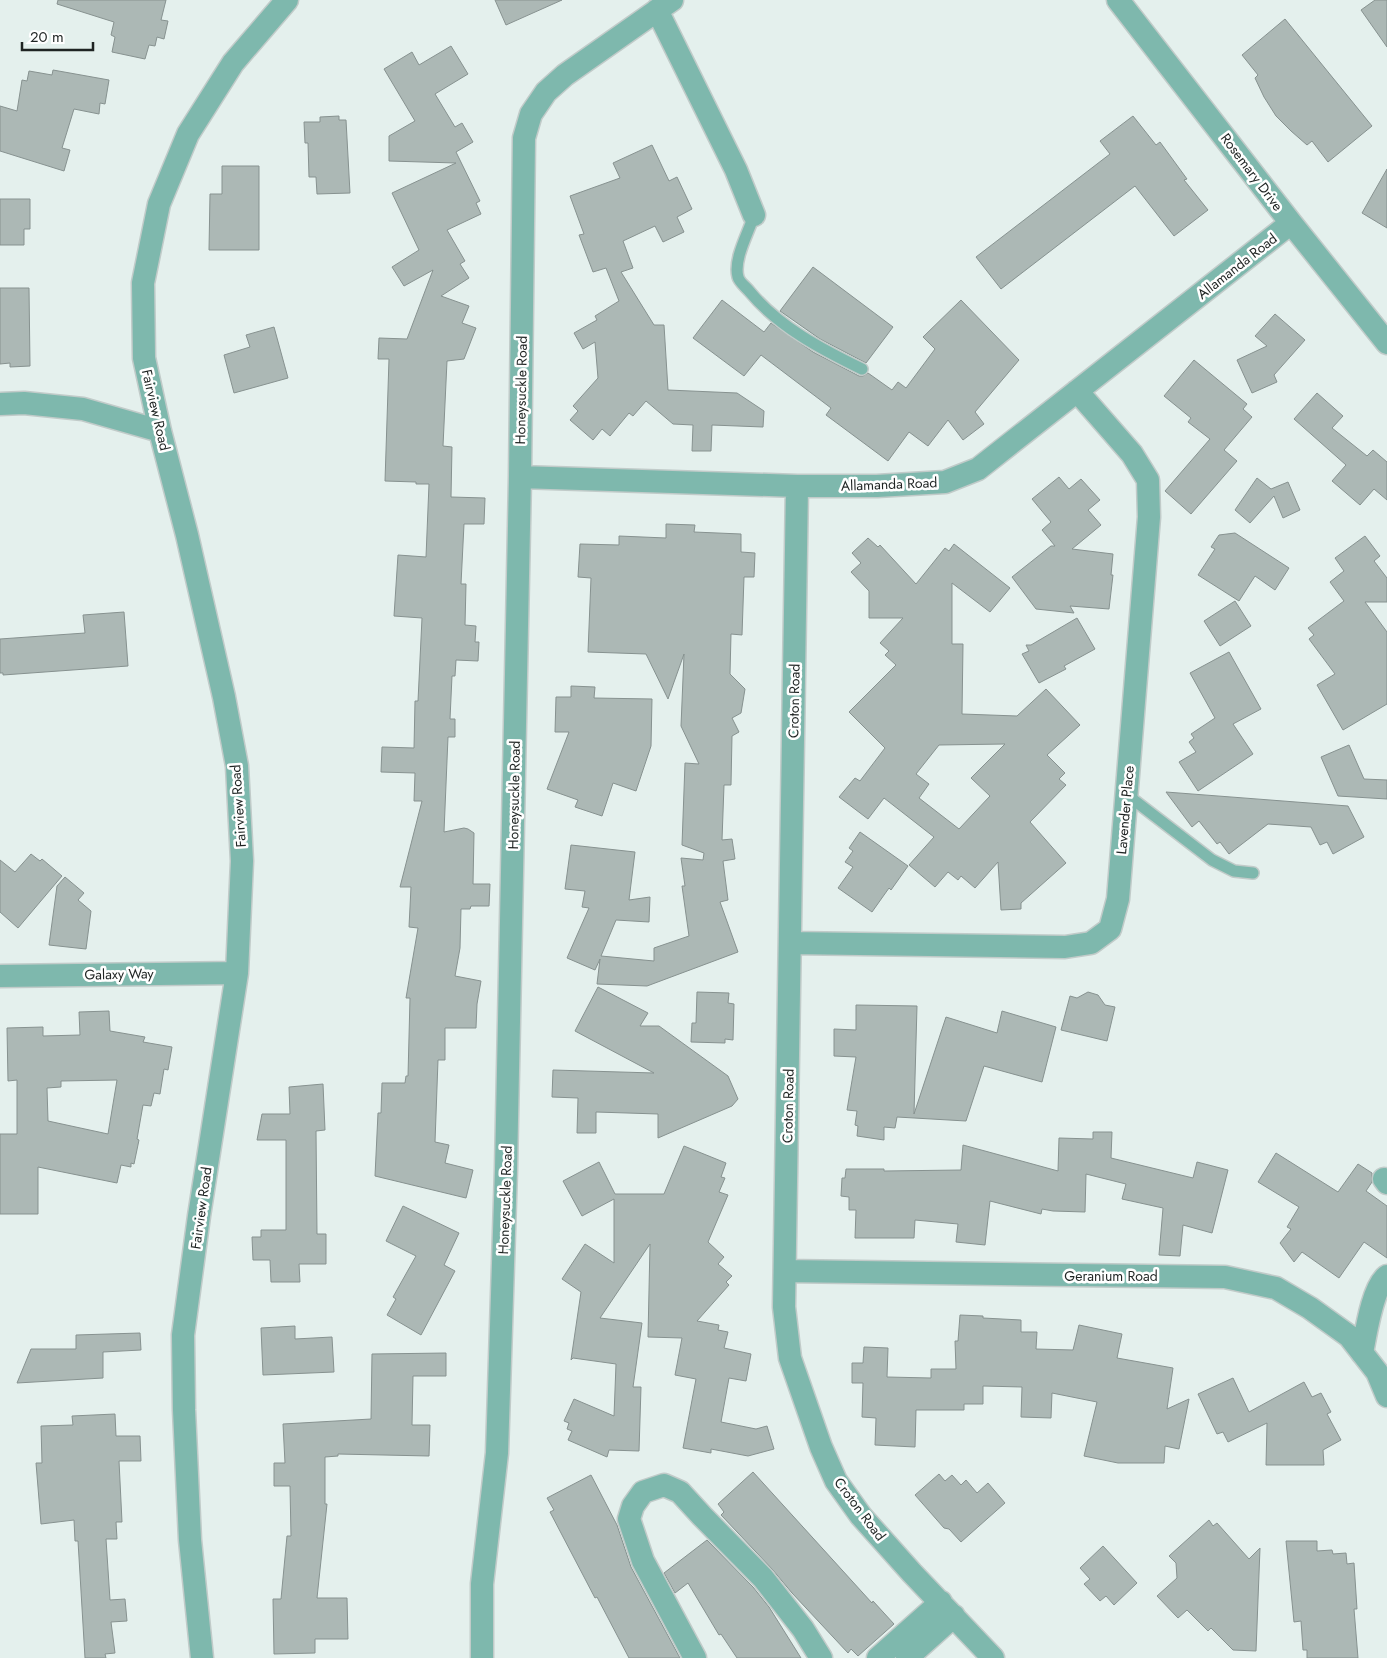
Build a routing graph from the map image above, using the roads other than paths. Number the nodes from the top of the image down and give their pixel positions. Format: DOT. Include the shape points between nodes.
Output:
graph roads {
  1 [pos="287,0"];
  2 [pos="1118,0"];
  3 [pos="664,5"];
  4 [pos="754,215"];
  5 [pos="1291,223"];
  6 [pos="1387,343"];
  7 [pos="862,369"];
  8 [pos="1077,391"];
  9 [pos="0,404"];
  10 [pos="160,431"];
  11 [pos="520,477"];
  12 [pos="797,486"];
  13 [pos="1126,794"];
  14 [pos="1253,874"];
  15 [pos="790,943"];
  16 [pos="237,972"];
  17 [pos="0,976"];
  18 [pos="786,1271"];
  19 [pos="1387,1276"];
  20 [pos="1362,1353"];
  21 [pos="1387,1396"];
  22 [pos="947,1609"];
  23 [pos="202,1658"];
  24 [pos="482,1658"];
  25 [pos="696,1658"];
  26 [pos="821,1658"];
  27 [pos="878,1658"];
  28 [pos="907,1658"];
  29 [pos="993,1658"];
  1 -- 10 [label="street, Fairview Road" via="233,62 188,134 158,204 143,292 144,358"];
  2 -- 5 [label="street, Rosemary Drive"];
  3 -- 4 [label="street"];
  3 -- 11 [label="street, Honeysuckle Road" via="565,75 546,92 531,114 524,138"];
  4 -- 7 [label="lane" via="738,257 738,277 764,308 809,341"];
  5 -- 6 [label="street, Rosemary Drive"];
  5 -- 8 [label="street, Allamanda Road"];
  8 -- 12 [label="street, Allamanda Road" via="978,469 945,482"];
  8 -- 13 [label="street, Lavender Place" via="1132,454 1148,480 1148,517"];
  9 -- 10 [label="street" via="83,409"];
  10 -- 16 [label="street, Fairview Road" via="187,536 237,766 242,861"];
  11 -- 12 [label="street, Allamanda Road"];
  11 -- 24 [label="street, Honeysuckle Road" via="506,1189 497,1454 482,1584"];
  12 -- 15 [label="street, Croton Road"];
  13 -- 14 [label="lane" via="1212,860 1234,871"];
  13 -- 15 [label="street, Lavender Place" via="1118,899 1110,929 1091,943 1065,948"];
  15 -- 18 [label="street, Croton Road"];
  16 -- 17 [label="street, Galaxy Way"];
  16 -- 23 [label="street, Fairview Road" via="183,1335 190,1540"];
  18 -- 20 [label="street, Geranium Road" via="1225,1277 1276,1288 1349,1336"];
  18 -- 22 [label="street, Croton Road" via="784,1307 790,1358 836,1482 861,1516"];
  19 -- 20 [label="street" via="1373,1301"];
  20 -- 21 [label="street, Geranium Road" via="1377,1372"];
  22 -- 27 [label="street"];
  22 -- 28 [label="street"];
  22 -- 29 [label="street, Croton Road"];
  25 -- 26 [label="street" via="643,1561 629,1519 643,1492 664,1485 680,1492 763,1578"];
}
